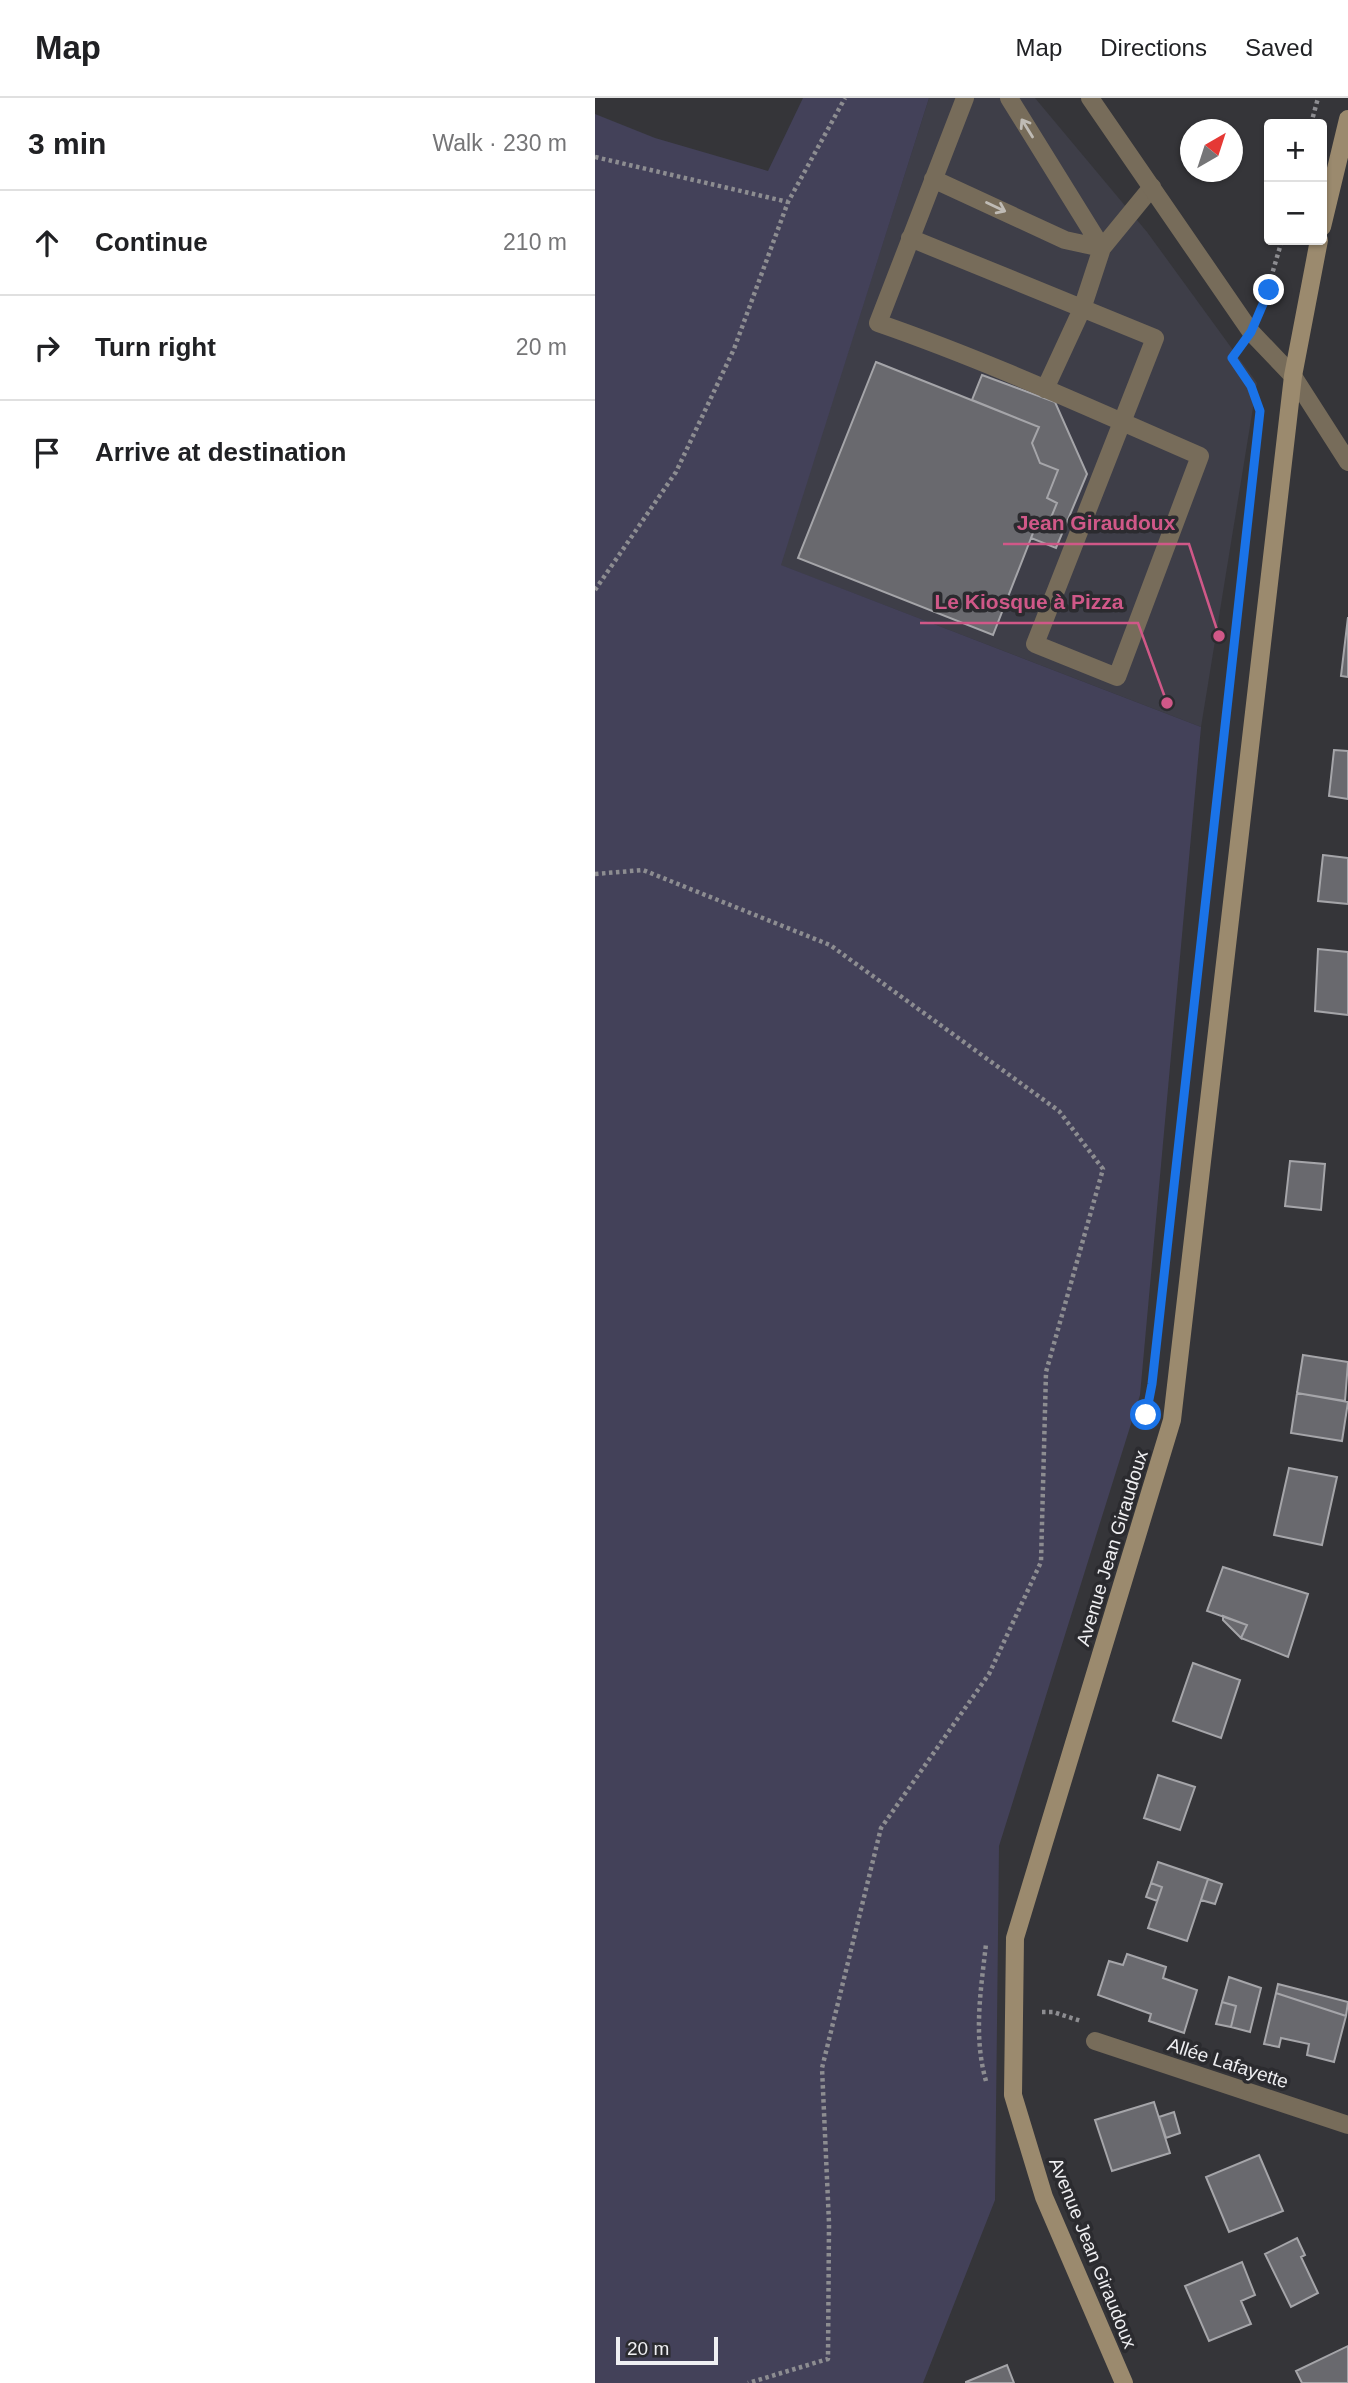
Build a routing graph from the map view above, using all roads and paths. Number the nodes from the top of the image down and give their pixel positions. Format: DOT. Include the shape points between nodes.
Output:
graph roads {
  1 [pos="845,98"];
  2 [pos="965,98"];
  3 [pos="1009,98"];
  4 [pos="1090,98"];
  5 [pos="1318,98"];
  6 [pos="1312,119"];
  7 [pos="1348,119"];
  8 [pos="595,157"];
  9 [pos="933,179"];
  10 [pos="1152,187"];
  11 [pos="788,202"];
  12 [pos="1327,206"];
  13 [pos="910,238"];
  14 [pos="1281,245"];
  15 [pos="1318,245"];
  16 [pos="1102,248"];
  17 [pos="1082,309"];
  18 [pos="1251,332"];
  19 [pos="1293,376"];
  20 [pos="1045,389"];
  21 [pos="1122,422"];
  22 [pos="1259,425"];
  23 [pos="1348,462"];
  24 [pos="595,590"];
  25 [pos="595,874"];
  26 [pos="987,1937"];
  27 [pos="1095,2041"];
  28 [pos="988,2088"];
  29 [pos="1348,2125"];
  30 [pos="748,2383"];
  31 [pos="1124,2383"];
  1 -- 11 [label="path"];
  2 -- 9 [label="street"];
  16 -- 3 [label="street, one-way"];
  4 -- 10 [label="street"];
  5 -- 6 [label="path"];
  7 -- 12 [label="street"];
  8 -- 11 [label="path"];
  9 -- 13 [label="street"];
  9 -- 16 [label="street, one-way" via="1065,240"];
  10 -- 16 [label="street"];
  10 -- 18 [label="street"];
  11 -- 24 [label="path" via="734,349 676,472"];
  13 -- 17 [label="street"];
  13 -- 20 [label="street" via="878,323"];
  14 -- 18 [label="path"];
  15 -- 19 [label="street, Avenue Jean Giraudoux"];
  16 -- 17 [label="street"];
  17 -- 20 [label="street"];
  17 -- 21 [label="street" via="1155,338"];
  18 -- 19 [label="street"];
  18 -- 22 [label="path" via="1232,358 1251,386 1260,411"];
  19 -- 23 [label="street"];
  19 -- 31 [label="street, Avenue Jean Giraudoux" via="1172,1420 1015,1938 1013,2095 1044,2197"];
  20 -- 21 [label="street"];
  21 -- 21 [label="street" via="1200,456 1117,677 1035,644"];
  25 -- 30 [label="path" via="643,870 830,944 1059,1111 1103,1169 1046,1372 1041,1562 989,1674 881,1828 822,2068 829,2223 828,2359"];
  26 -- 28 [label="path" via="978,2010 980,2062"];
  27 -- 29 [label="street, Allée Lafayette"];
}
